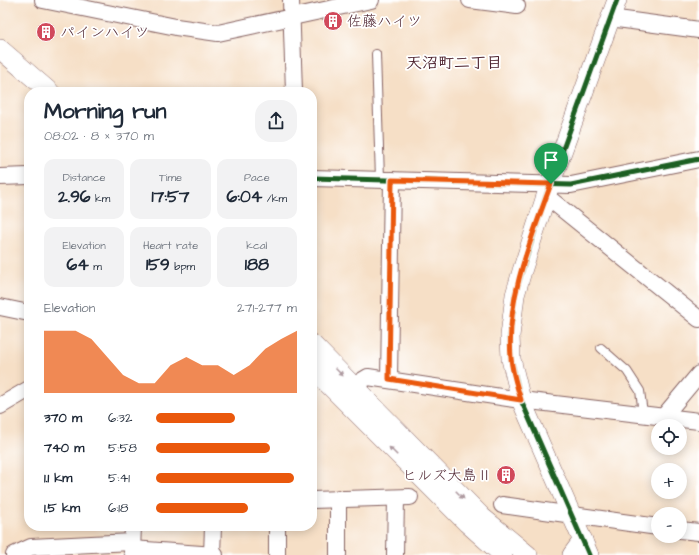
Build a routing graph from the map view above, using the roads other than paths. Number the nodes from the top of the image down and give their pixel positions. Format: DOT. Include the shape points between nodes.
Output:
graph roads {
  1 [pos="43,0"];
  2 [pos="371,0"];
  3 [pos="470,0"];
  4 [pos="616,0"];
  5 [pos="517,6"];
  6 [pos="291,8"];
  7 [pos="610,18"];
  8 [pos="699,30"];
  9 [pos="0,49"];
  10 [pos="0,54"];
  11 [pos="376,54"];
  12 [pos="32,87"];
  13 [pos="44,87"];
  14 [pos="294,87"];
  15 [pos="699,159"];
  16 [pos="24,176"];
  17 [pos="0,177"];
  18 [pos="317,178"];
  19 [pos="386,180"];
  20 [pos="549,190"];
  21 [pos="0,307"];
  22 [pos="24,312"];
  23 [pos="699,319"];
  24 [pos="601,348"];
  25 [pos="317,349"];
  26 [pos="317,373"];
  27 [pos="699,374"];
  28 [pos="389,379"];
  29 [pos="353,386"];
  30 [pos="24,391"];
  31 [pos="521,400"];
  32 [pos="0,406"];
  33 [pos="643,413"];
  34 [pos="664,416"];
  35 [pos="699,421"];
  36 [pos="338,498"];
  37 [pos="317,500"];
  38 [pos="502,505"];
  39 [pos="572,515"];
  40 [pos="651,526"];
  41 [pos="212,531"];
  42 [pos="276,531"];
  43 [pos="687,531"];
  44 [pos="699,532"];
  45 [pos="132,543"];
  46 [pos="581,550"];
  47 [pos="14,555"];
  48 [pos="212,555"];
  49 [pos="215,555"];
  50 [pos="277,555"];
  51 [pos="338,555"];
  52 [pos="395,555"];
  53 [pos="503,555"];
  54 [pos="528,555"];
  1 -- 6 [label="street" via="218,33"];
  2 -- 6 [label="street"];
  3 -- 5 [label="street"];
  4 -- 7 [label="street"];
  6 -- 14 [label="street"];
  7 -- 8 [label="street"];
  7 -- 20 [label="street"];
  9 -- 13 [label="street"];
  10 -- 12 [label="street"];
  11 -- 19 [label="lane"];
  15 -- 20 [label="street"];
  16 -- 17 [label="street"];
  18 -- 19 [label="street"];
  19 -- 20 [label="street"];
  19 -- 28 [label="street"];
  20 -- 23 [label="street"];
  20 -- 31 [label="street" via="522,271 512,315 511,359"];
  21 -- 22 [label="street"];
  24 -- 33 [label="lane" via="627,371 640,391"];
  25 -- 29 [label="street, one-way"];
  53 -- 26 [label="street, one-way" via="466,523"];
  27 -- 34 [label="street"];
  28 -- 29 [label="street" via="368,377"];
  28 -- 31 [label="street"];
  29 -- 54 [label="street, one-way" via="482,516"];
  30 -- 32 [label="street"];
  31 -- 33 [label="street"];
  31 -- 39 [label="street"];
  33 -- 34 [label="street"];
  34 -- 35 [label="street"];
  36 -- 37 [label="street"];
  36 -- 51 [label="street"];
  36 -- 52 [label="street" via="403,497"];
  38 -- 39 [label="street"];
  39 -- 40 [label="street"];
  39 -- 46 [label="street"];
  41 -- 48 [label="street"];
  42 -- 50 [label="street"];
  43 -- 44 [label="street"];
  45 -- 47 [label="street" via="31,547"];
  45 -- 48 [label="street"];
  48 -- 49 [label="street"];
}
